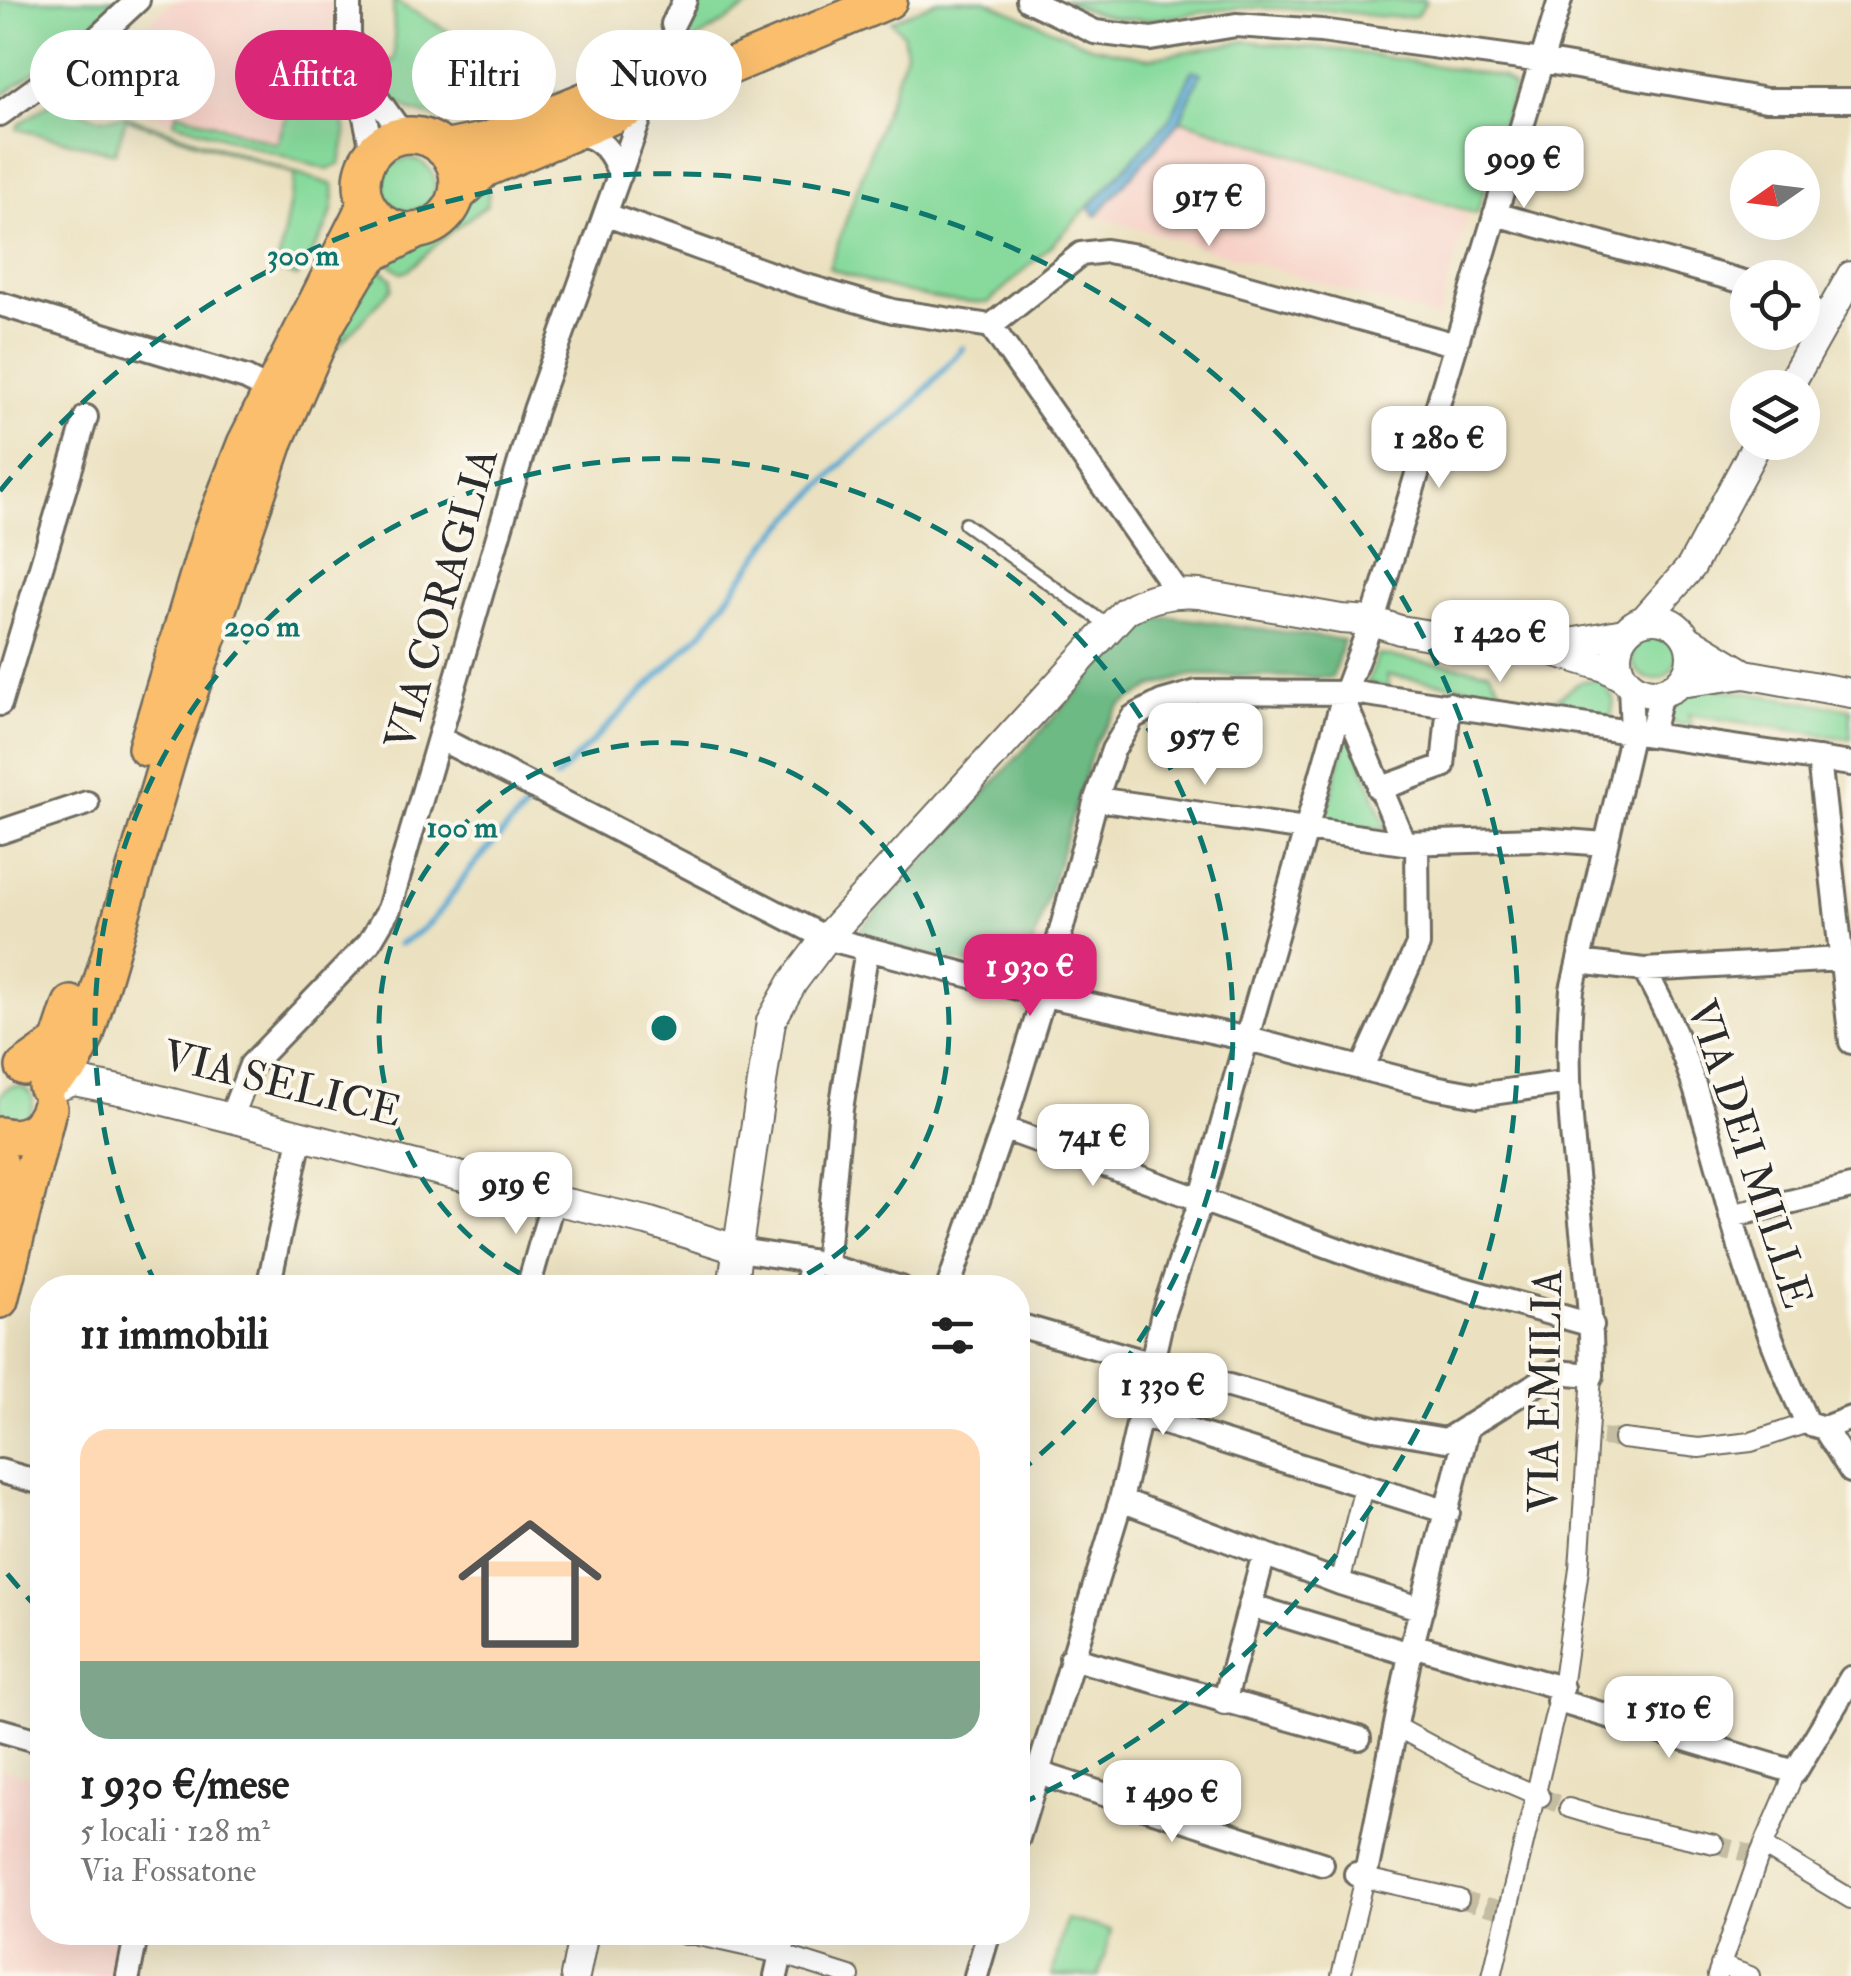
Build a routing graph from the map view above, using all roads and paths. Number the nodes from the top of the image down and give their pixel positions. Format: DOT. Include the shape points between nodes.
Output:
graph roads {
  1 [pos="138,0"];
  2 [pos="349,0"];
  3 [pos="684,0"];
  4 [pos="828,0"];
  5 [pos="889,0"];
  6 [pos="1028,0"];
  7 [pos="1560,0"];
  8 [pos="673,24"];
  9 [pos="348,30"];
  10 [pos="1542,61"];
  11 [pos="742,62"];
  12 [pos="1851,100"];
  13 [pos="0,114"];
  14 [pos="392,119"];
  15 [pos="366,120"];
  16 [pos="605,120"];
  17 [pos="639,120"];
  18 [pos="575,133"];
  19 [pos="429,142"];
  20 [pos="367,160"];
  21 [pos="620,175"];
  22 [pos="456,196"];
  23 [pos="366,204"];
  24 [pos="1496,214"];
  25 [pos="607,216"];
  26 [pos="414,232"];
  27 [pos="1851,276"];
  28 [pos="1730,279"];
  29 [pos="0,304"];
  30 [pos="1820,307"];
  31 [pos="991,326"];
  32 [pos="1456,344"];
  33 [pos="270,390"];
  34 [pos="86,417"];
  35 [pos="1748,460"];
  36 [pos="965,524"];
  37 [pos="1692,567"];
  38 [pos="1178,592"];
  39 [pos="1372,621"];
  40 [pos="1635,626"];
  41 [pos="1110,627"];
  42 [pos="1684,634"];
  43 [pos="1543,648"];
  44 [pos="1746,674"];
  45 [pos="1626,681"];
  46 [pos="1670,688"];
  47 [pos="1851,692"];
  48 [pos="1344,697"];
  49 [pos="0,704"];
  50 [pos="1449,704"];
  51 [pos="1642,733"];
  52 [pos="441,739"];
  53 [pos="1819,758"];
  54 [pos="1851,764"];
  55 [pos="1380,789"];
  56 [pos="1096,799"];
  57 [pos="87,803"];
  58 [pos="1306,830"];
  59 [pos="0,832"];
  60 [pos="1411,843"];
  61 [pos="1605,844"];
  62 [pos="826,938"];
  63 [pos="867,949"];
  64 [pos="1841,959"];
  65 [pos="1579,962"];
  66 [pos="1644,970"];
  67 [pos="1044,995"];
  68 [pos="1848,996"];
  69 [pos="1248,1039"];
  70 [pos="1851,1042"];
  71 [pos="1363,1067"];
  72 [pos="24,1080"];
  73 [pos="1569,1082"];
  74 [pos="231,1117"];
  75 [pos="1003,1128"];
  76 [pos="0,1134"];
  77 [pos="301,1134"];
  78 [pos="0,1164"];
  79 [pos="1851,1187"];
  80 [pos="553,1200"];
  81 [pos="1200,1200"];
  82 [pos="1731,1216"];
  83 [pos="739,1250"];
  84 [pos="9,1259"];
  85 [pos="818,1263"];
  86 [pos="271,1275"];
  87 [pos="532,1275"];
  88 [pos="734,1275"];
  89 [pos="812,1275"];
  90 [pos="858,1275"];
  91 [pos="952,1275"];
  92 [pos="0,1300"];
  93 [pos="1592,1325"];
  94 [pos="1030,1328"];
  95 [pos="1150,1364"];
  96 [pos="1592,1374"];
  97 [pos="1142,1416"];
  98 [pos="1851,1418"];
  99 [pos="1816,1425"];
  100 [pos="1468,1426"];
  101 [pos="1623,1439"];
  102 [pos="0,1471"];
  103 [pos="1851,1471"];
  104 [pos="30,1480"];
  105 [pos="1364,1487"];
  106 [pos="1120,1500"];
  107 [pos="1448,1512"];
  108 [pos="1264,1554"];
  109 [pos="1340,1583"];
  110 [pos="1252,1606"];
  111 [pos="1422,1608"];
  112 [pos="1411,1650"];
  113 [pos="1071,1658"];
  114 [pos="1851,1678"];
  115 [pos="1560,1695"];
  116 [pos="1224,1703"];
  117 [pos="0,1730"];
  118 [pos="1380,1738"];
  119 [pos="30,1739"];
  120 [pos="1795,1772"];
  121 [pos="1030,1783"];
  122 [pos="1030,1786"];
  123 [pos="1537,1796"];
  124 [pos="1569,1808"];
  125 [pos="1714,1844"];
  126 [pos="1757,1852"];
  127 [pos="1322,1864"];
  128 [pos="1360,1876"];
  129 [pos="1851,1899"];
  130 [pos="1459,1900"];
  131 [pos="134,1945"];
  132 [pos="581,1945"];
  133 [pos="742,1945"];
  134 [pos="985,1945"];
  135 [pos="781,1954"];
  136 [pos="1718,1971"];
  137 [pos="128,1976"];
  138 [pos="575,1976"];
  139 [pos="850,1976"];
  140 [pos="976,1976"];
  141 [pos="1340,1976"];
  142 [pos="1492,1976"];
  143 [pos="1750,1976"];
  1 -- 13 [label="street" via="68,66"];
  2 -- 9 [label="street"];
  3 -- 8 [label="street"];
  4 -- 19 [label="main road" via="488,140"];
  5 -- 11 [label="main road"];
  6 -- 10 [label="street" via="1095,32 1151,39 1236,24"];
  7 -- 10 [label="street"];
  10 -- 12 [label="street" via="1766,100"];
  10 -- 24 [label="street"];
  14 -- 19 [label="street"];
  15 -- 20 [label="street"];
  16 -- 18 [label="main road"];
  17 -- 21 [label="street, VIA CORAGLIA"];
  18 -- 21 [label="street" via="606,146"];
  18 -- 22 [label="main road" via="486,169"];
  19 -- 20 [label="main road" via="386,140"];
  19 -- 22 [label="main road" via="456,170"];
  20 -- 23 [label="main road"];
  21 -- 25 [label="street, VIA CORAGLIA"];
  22 -- 26 [label="main road" via="441,220"];
  23 -- 26 [label="main road" via="385,226"];
  23 -- 33 [label="main road"];
  24 -- 28 [label="street"];
  24 -- 32 [label="street"];
  25 -- 31 [label="street" via="828,293"];
  25 -- 52 [label="street, VIA CORAGLIA" via="535,410"];
  26 -- 72 [label="main road" via="372,254 326,325 276,439 172,744 86,1038 72,1065"];
  27 -- 30 [label="street"];
  29 -- 33 [label="street"];
  31 -- 32 [label="street" via="1081,254 1106,252"];
  31 -- 38 [label="street"];
  32 -- 39 [label="street"];
  33 -- 72 [label="main road" via="211,532 63,1031"];
  34 -- 49 [label="street"];
  35 -- 37 [label="street"];
  36 -- 41 [label="lane"];
  37 -- 40 [label="street"];
  37 -- 42 [label="street"];
  38 -- 39 [label="street"];
  38 -- 41 [label="street" via="1147,598"];
  39 -- 43 [label="street" via="1477,643"];
  39 -- 48 [label="street"];
  40 -- 42 [label="street" via="1658,618"];
  40 -- 43 [label="street"];
  40 -- 45 [label="street" via="1616,657"];
  41 -- 62 [label="street"];
  42 -- 44 [label="street"];
  42 -- 46 [label="street" via="1691,663"];
  43 -- 45 [label="street" via="1605,666"];
  44 -- 46 [label="street"];
  44 -- 47 [label="street"];
  45 -- 46 [label="street" via="1649,694"];
  45 -- 51 [label="street, VIA EMILIA"];
  46 -- 51 [label="street, VIA EMILIA"];
  48 -- 50 [label="street"];
  48 -- 55 [label="street"];
  48 -- 56 [label="street" via="1197,692 1162,702 1133,717"];
  48 -- 58 [label="street"];
  50 -- 51 [label="street"];
  50 -- 55 [label="street" via="1443,766"];
  51 -- 53 [label="street"];
  51 -- 61 [label="street, VIA EMILIA"];
  52 -- 62 [label="street"];
  52 -- 74 [label="street, VIA CORAGLIA" via="390,909 370,942 251,1065"];
  53 -- 54 [label="street"];
  53 -- 64 [label="street"];
  55 -- 60 [label="street"];
  56 -- 58 [label="street"];
  56 -- 67 [label="street"];
  57 -- 59 [label="street"];
  58 -- 60 [label="street"];
  58 -- 69 [label="street"];
  60 -- 61 [label="street"];
  60 -- 71 [label="street" via="1418,946"];
  61 -- 65 [label="street, VIA EMILIA"];
  62 -- 63 [label="street"];
  62 -- 83 [label="street" via="770,1021"];
  63 -- 67 [label="street"];
  63 -- 85 [label="street"];
  64 -- 66 [label="street"];
  64 -- 68 [label="street"];
  65 -- 66 [label="street, VIA DEI MILLE"];
  65 -- 73 [label="street, VIA EMILIA" via="1568,1032"];
  66 -- 82 [label="street, VIA DEI MILLE" via="1690,1079"];
  67 -- 69 [label="street"];
  67 -- 75 [label="street"];
  68 -- 70 [label="street"];
  69 -- 71 [label="street"];
  69 -- 81 [label="street"];
  71 -- 73 [label="street" via="1478,1095"];
  72 -- 74 [label="street, VIA SELICE" via="74,1081"];
  72 -- 76 [label="main road" via="43,1123 25,1136"];
  72 -- 84 [label="main road"];
  73 -- 93 [label="street, VIA EMILIA"];
  74 -- 77 [label="street, VIA SELICE"];
  75 -- 81 [label="street"];
  75 -- 91 [label="street"];
  77 -- 80 [label="street, VIA SELICE"];
  77 -- 86 [label="street"];
  78 -- 84 [label="main road"];
  79 -- 82 [label="street"];
  80 -- 83 [label="street, VIA SELICE"];
  80 -- 87 [label="street"];
  81 -- 93 [label="street" via="1389,1268"];
  81 -- 95 [label="street"];
  82 -- 99 [label="street, VIA DEI MILLE" via="1767,1333"];
  83 -- 85 [label="street, VIA SELICE"];
  83 -- 88 [label="street"];
  84 -- 92 [label="main road"];
  85 -- 89 [label="street"];
  85 -- 90 [label="street, VIA SELICE"];
  93 -- 96 [label="street, VIA EMILIA"];
  94 -- 95 [label="street"];
  95 -- 97 [label="street"];
  95 -- 100 [label="street" via="1374,1428 1446,1440"];
  96 -- 100 [label="street" via="1556,1372"];
  96 -- 115 [label="street, VIA EMILIA" via="1595,1436"];
  97 -- 105 [label="street"];
  97 -- 106 [label="street"];
  98 -- 99 [label="street"];
  99 -- 101 [label="street" via="1699,1448"];
  99 -- 103 [label="street, VIA DEI MILLE"];
  100 -- 107 [label="street"];
  102 -- 104 [label="street"];
  105 -- 107 [label="street"];
  105 -- 109 [label="street"];
  106 -- 108 [label="street"];
  106 -- 113 [label="street"];
  107 -- 111 [label="street"];
  108 -- 109 [label="street"];
  108 -- 110 [label="street"];
  109 -- 111 [label="street"];
  110 -- 112 [label="street"];
  110 -- 116 [label="street"];
  111 -- 112 [label="street"];
  112 -- 115 [label="street"];
  112 -- 118 [label="street"];
  113 -- 116 [label="street"];
  113 -- 121 [label="street"];
  114 -- 120 [label="street"];
  115 -- 120 [label="street"];
  115 -- 123 [label="street, VIA EMILIA"];
  116 -- 118 [label="street"];
  117 -- 119 [label="street"];
  118 -- 123 [label="street"];
  118 -- 128 [label="street"];
  120 -- 126 [label="street"];
  122 -- 127 [label="street"];
  123 -- 142 [label="street, VIA EMILIA" via="1503,1910"];
  124 -- 125 [label="street"];
  126 -- 129 [label="street"];
  126 -- 136 [label="street"];
  128 -- 130 [label="street"];
  128 -- 141 [label="street"];
  131 -- 137 [label="street"];
  132 -- 138 [label="street"];
  133 -- 135 [label="street"];
  134 -- 140 [label="street"];
  135 -- 139 [label="street"];
  136 -- 143 [label="street"];
}
